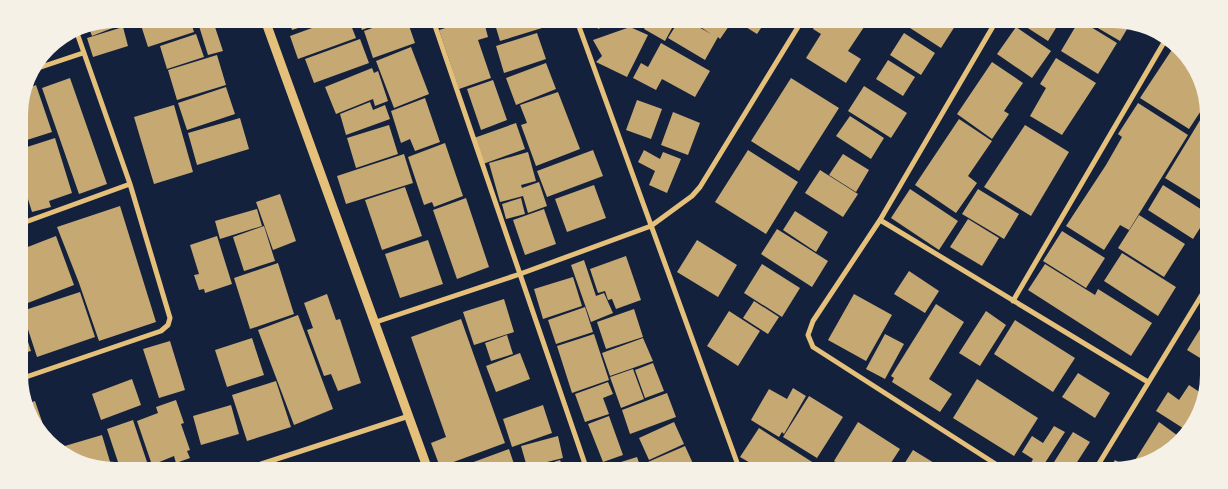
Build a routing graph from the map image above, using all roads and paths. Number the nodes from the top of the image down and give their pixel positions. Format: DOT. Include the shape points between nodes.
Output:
graph roads {
  1 [pos="267,28"];
  2 [pos="436,28"];
  3 [pos="580,28"];
  4 [pos="797,28"];
  5 [pos="992,28"];
  6 [pos="77,36"];
  7 [pos="1164,43"];
  8 [pos="84,53"];
  9 [pos="41,68"];
  10 [pos="130,184"];
  11 [pos="880,220"];
  12 [pos="28,221"];
  13 [pos="651,226"];
  14 [pos="520,274"];
  15 [pos="1200,298"];
  16 [pos="1013,301"];
  17 [pos="376,322"];
  18 [pos="28,376"];
  19 [pos="1148,382"];
  20 [pos="409,416"];
  21 [pos="738,461"];
  22 [pos="991,461"];
  23 [pos="1100,461"];
  24 [pos="268,462"];
  25 [pos="425,462"];
  26 [pos="584,462"];
  1 -- 17 [label="street"];
  2 -- 14 [label="street"];
  3 -- 13 [label="street"];
  4 -- 13 [label="street" via="700,187"];
  5 -- 11 [label="street"];
  6 -- 8 [label="street"];
  7 -- 16 [label="street"];
  8 -- 9 [label="street"];
  8 -- 10 [label="street"];
  10 -- 12 [label="street"];
  10 -- 18 [label="street" via="170,318 168,326"];
  11 -- 16 [label="street"];
  11 -- 22 [label="street" via="814,322 808,335 813,347"];
  13 -- 14 [label="street"];
  13 -- 21 [label="street"];
  14 -- 17 [label="street"];
  14 -- 26 [label="street"];
  15 -- 19 [label="street"];
  16 -- 19 [label="street"];
  17 -- 20 [label="street"];
  19 -- 23 [label="street"];
  20 -- 24 [label="street"];
  20 -- 25 [label="street"];
}
